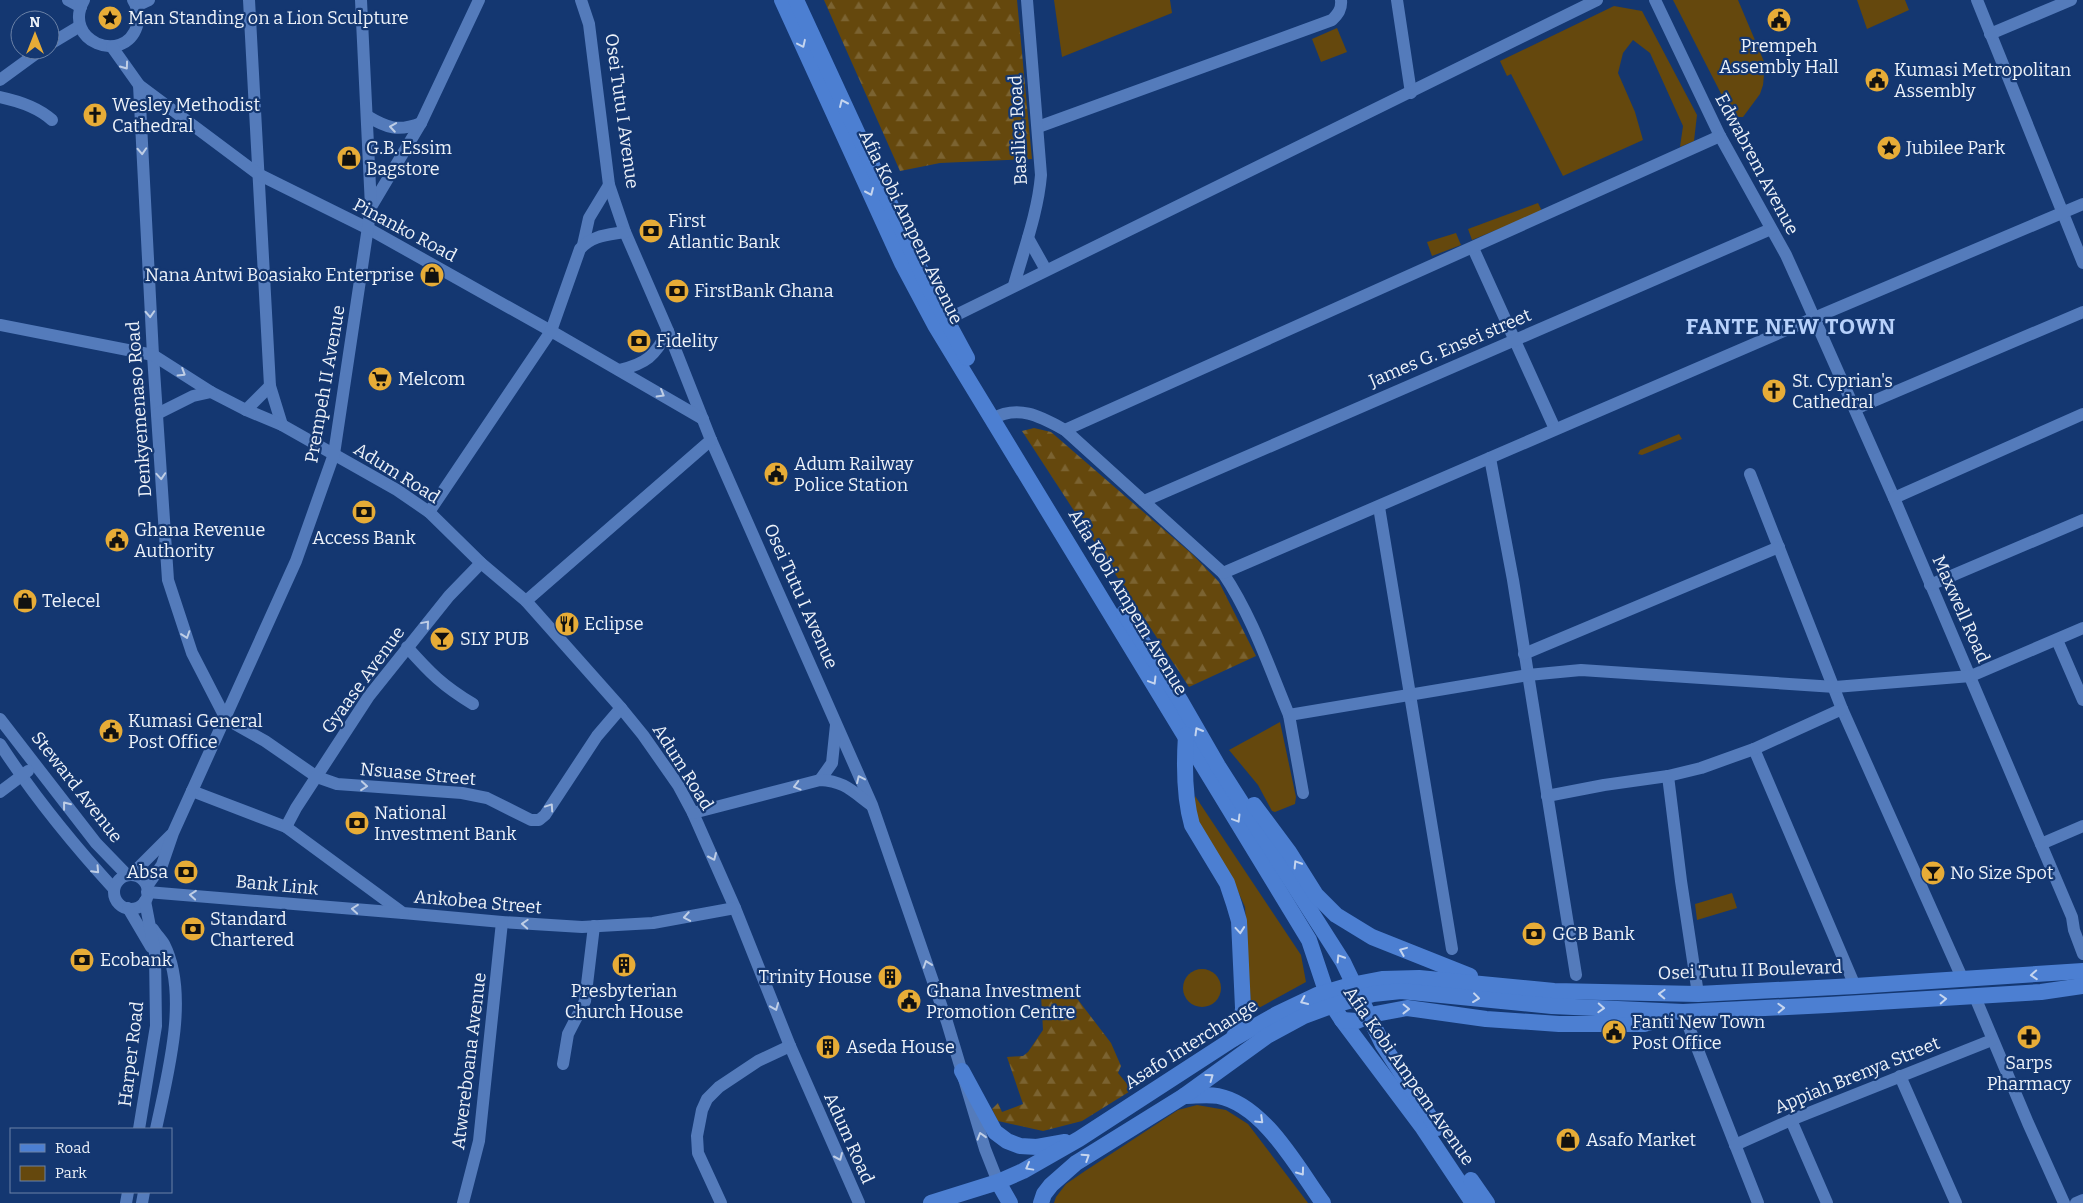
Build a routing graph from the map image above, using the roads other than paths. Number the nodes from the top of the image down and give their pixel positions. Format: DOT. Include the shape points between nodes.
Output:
graph roads {
  1 [pos="68,0"];
  2 [pos="149,0"];
  3 [pos="249,0"];
  4 [pos="361,0"];
  5 [pos="479,0"];
  6 [pos="581,0"];
  7 [pos="782,0"];
  8 [pos="796,0"];
  9 [pos="1027,0"];
  10 [pos="1341,0"];
  11 [pos="1397,0"];
  12 [pos="1597,0"];
  13 [pos="1655,0"];
  14 [pos="1977,0"];
  15 [pos="2071,0"];
  16 [pos="135,3"];
  17 [pos="82,4"];
  18 [pos="80,26"];
  19 [pos="1990,34"];
  20 [pos="60,38"];
  21 [pos="112,47"];
  22 [pos="27,60"];
  23 [pos="0,80"];
  24 [pos="139,85"];
  25 [pos="1411,93"];
  26 [pos="0,97"];
  27 [pos="367,116"];
  28 [pos="52,120"];
  29 [pos="421,123"];
  30 [pos="1038,127"];
  31 [pos="1720,136"];
  32 [pos="258,174"];
  33 [pos="609,185"];
  34 [pos="2083,204"];
  35 [pos="371,208"];
  36 [pos="2063,212"];
  37 [pos="369,229"];
  38 [pos="1771,229"];
  39 [pos="625,232"];
  40 [pos="1028,238"];
  41 [pos="583,245"];
  42 [pos="1473,248"];
  43 [pos="2083,263"];
  44 [pos="1046,270"];
  45 [pos="1014,285"];
  46 [pos="2083,312"];
  47 [pos="1814,318"];
  48 [pos="941,322"];
  49 [pos="0,325"];
  50 [pos="551,331"];
  51 [pos="668,331"];
  52 [pos="1514,340"];
  53 [pos="153,355"];
  54 [pos="619,370"];
  55 [pos="270,386"];
  56 [pos="211,392"];
  57 [pos="1855,409"];
  58 [pos="246,410"];
  59 [pos="157,414"];
  60 [pos="2083,414"];
  61 [pos="997,417"];
  62 [pos="703,419"];
  63 [pos="282,424"];
  64 [pos="1555,429"];
  65 [pos="1065,430"];
  66 [pos="711,440"];
  67 [pos="334,454"];
  68 [pos="1490,458"];
  69 [pos="1750,474"];
  70 [pos="1894,498"];
  71 [pos="1144,500"];
  72 [pos="1379,507"];
  73 [pos="429,512"];
  74 [pos="2083,520"];
  75 [pos="1779,548"];
  76 [pos="481,563"];
  77 [pos="1223,573"];
  78 [pos="1930,585"];
  79 [pos="526,601"];
  80 [pos="2083,628"];
  81 [pos="2057,640"];
  82 [pos="407,647"];
  83 [pos="1524,654"];
  84 [pos="1528,675"];
  85 [pos="1971,676"];
  86 [pos="1835,688"];
  87 [pos="1411,696"];
  88 [pos="2083,700"];
  89 [pos="473,704"];
  90 [pos="622,708"];
  91 [pos="1842,709"];
  92 [pos="1289,715"];
  93 [pos="0,719"];
  94 [pos="226,719"];
  95 [pos="836,725"];
  96 [pos="13,735"];
  97 [pos="1186,735"];
  98 [pos="0,746"];
  99 [pos="1754,749"];
  100 [pos="36,764"];
  101 [pos="1218,766"];
  102 [pos="1668,776"];
  103 [pos="21,777"];
  104 [pos="317,777"];
  105 [pos="820,780"];
  106 [pos="192,791"];
  107 [pos="0,792"];
  108 [pos="1303,793"];
  109 [pos="1547,796"];
  110 [pos="872,805"];
  111 [pos="693,813"];
  112 [pos="2083,826"];
  113 [pos="286,827"];
  114 [pos="173,833"];
  115 [pos="2041,844"];
  116 [pos="129,875"];
  117 [pos="114,889"];
  118 [pos="146,893"];
  119 [pos="128,908"];
  120 [pos="735,908"];
  121 [pos="403,913"];
  122 [pos="2072,917"];
  123 [pos="502,922"];
  124 [pos="150,924"];
  125 [pos="594,926"];
  126 [pos="2083,927"];
  127 [pos="1452,950"];
  128 [pos="155,953"];
  129 [pos="2083,954"];
  130 [pos="2083,971"];
  131 [pos="1576,975"];
  132 [pos="1419,978"];
  133 [pos="1963,980"];
  134 [pos="1498,985"];
  135 [pos="1855,986"];
  136 [pos="2083,986"];
  137 [pos="1428,994"];
  138 [pos="1698,994"];
  139 [pos="1975,997"];
  140 [pos="1553,998"];
  141 [pos="1677,1012"];
  142 [pos="1370,1015"];
  143 [pos="1342,1020"];
  144 [pos="1233,1039"];
  145 [pos="1992,1040"];
  146 [pos="790,1046"];
  147 [pos="563,1064"];
  148 [pos="962,1071"];
  149 [pos="1900,1076"];
  150 [pos="1184,1096"];
  151 [pos="1791,1120"];
  152 [pos="139,1128"];
  153 [pos="156,1128"];
  154 [pos="1079,1139"];
  155 [pos="1735,1144"];
  156 [pos="998,1182"];
  157 [pos="2083,1200"];
  158 [pos="464,1203"];
  159 [pos="721,1203"];
  160 [pos="859,1203"];
  161 [pos="931,1203"];
  162 [pos="1010,1203"];
  163 [pos="1041,1203"];
  164 [pos="1323,1203"];
  165 [pos="1473,1203"];
  166 [pos="1486,1203"];
  167 [pos="1758,1203"];
  168 [pos="1827,1203"];
  169 [pos="1956,1203"];
  170 [pos="2064,1203"];
  171 [pos="2076,1203"];
  1 -- 17 [label="street"];
  2 -- 16 [label="street"];
  3 -- 32 [label="street"];
  4 -- 27 [label="street, Prempeh II Avenue"];
  5 -- 29 [label="street"];
  6 -- 33 [label="street, Osei Tutu I Avenue" via="590,24"];
  7 -- 48 [label="main road, Afia Kobi Ampem Avenue, one-way" via="902,263"];
  48 -- 8 [label="main road, Afia Kobi Ampem Avenue, one-way" via="927,284"];
  9 -- 30 [label="street, Basilica Road"];
  10 -- 30 [label="street" via="1342,6 1332,20"];
  11 -- 25 [label="street"];
  12 -- 25 [label="street"];
  13 -- 31 [label="street, Edwabrem Avenue"];
  14 -- 19 [label="street"];
  15 -- 19 [label="street"];
  16 -- 21 [label="street" via="136,30 130,38"];
  17 -- 18 [label="street"];
  18 -- 20 [label="street"];
  18 -- 21 [label="street" via="92,42"];
  19 -- 36 [label="street"];
  21 -- 24 [label="street, Pinanko Road, one-way"];
  22 -- 23 [label="street"];
  24 -- 32 [label="street, Pinanko Road"];
  24 -- 53 [label="street, Denkyemenaso Road, one-way"];
  25 -- 44 [label="street"];
  26 -- 28 [label="street" via="41,111"];
  29 -- 27 [label="street, one-way" via="406,129 393,128"];
  27 -- 35 [label="street, Prempeh II Avenue"];
  29 -- 35 [label="street"];
  30 -- 40 [label="street, Basilica Road" via="1040,188"];
  31 -- 38 [label="street, Edwabrem Avenue"];
  31 -- 42 [label="street"];
  32 -- 37 [label="street, Pinanko Road"];
  32 -- 55 [label="street"];
  33 -- 39 [label="street, Osei Tutu I Avenue"];
  33 -- 41 [label="street" via="589,218"];
  34 -- 36 [label="street"];
  35 -- 37 [label="street, Prempeh II Avenue"];
  36 -- 43 [label="street"];
  36 -- 47 [label="street"];
  37 -- 50 [label="street, Pinanko Road"];
  37 -- 67 [label="street, Prempeh II Avenue"];
  38 -- 47 [label="street, Edwabrem Avenue"];
  38 -- 52 [label="street, James G. Ensei street"];
  39 -- 41 [label="street" via="594,237"];
  39 -- 51 [label="street, Osei Tutu I Avenue"];
  40 -- 44 [label="street"];
  40 -- 45 [label="street, Basilica Road"];
  41 -- 50 [label="street"];
  42 -- 52 [label="street"];
  42 -- 65 [label="street"];
  44 -- 45 [label="street"];
  45 -- 48 [label="street"];
  46 -- 57 [label="street"];
  47 -- 57 [label="street, Maxwell Road"];
  47 -- 64 [label="street"];
  48 -- 61 [label="main road, Afia Kobi Ampem Avenue" via="973,369"];
  49 -- 53 [label="street"];
  50 -- 54 [label="street, Pinanko Road"];
  50 -- 73 [label="street"];
  51 -- 54 [label="street" via="651,356 637,366"];
  51 -- 62 [label="street, Osei Tutu I Avenue"];
  52 -- 64 [label="street"];
  52 -- 71 [label="street, James G. Ensei street"];
  53 -- 56 [label="street, Adum Road, one-way"];
  53 -- 59 [label="street, Denkyemenaso Road"];
  54 -- 62 [label="street, Pinanko Road, one-way"];
  55 -- 58 [label="street"];
  55 -- 63 [label="street"];
  56 -- 58 [label="street, Adum Road"];
  56 -- 59 [label="street" via="193,396"];
  57 -- 70 [label="street, Maxwell Road"];
  58 -- 63 [label="street, Adum Road"];
  59 -- 94 [label="street, Denkyemenaso Road, one-way" via="168,580 192,653"];
  60 -- 70 [label="street"];
  61 -- 65 [label="street" via="1018,412 1033,413"];
  61 -- 97 [label="main road, Afia Kobi Ampem Avenue, one-way"];
  101 -- 61 [label="main road, Afia Kobi Ampem Avenue, one-way" via="1180,700"];
  62 -- 66 [label="street, Osei Tutu I Avenue"];
  63 -- 67 [label="street, Adum Road"];
  64 -- 68 [label="street"];
  65 -- 71 [label="street"];
  66 -- 79 [label="street"];
  66 -- 95 [label="street, Osei Tutu I Avenue"];
  67 -- 73 [label="street, Adum Road"];
  67 -- 94 [label="street, Prempeh II Avenue" via="296,561"];
  68 -- 72 [label="street"];
  68 -- 83 [label="street"];
  69 -- 75 [label="street"];
  70 -- 78 [label="street, Maxwell Road"];
  71 -- 77 [label="street"];
  72 -- 77 [label="street"];
  72 -- 87 [label="street"];
  73 -- 76 [label="street, Adum Road"];
  74 -- 78 [label="street"];
  75 -- 83 [label="street"];
  75 -- 86 [label="street"];
  76 -- 79 [label="street, Adum Road"];
  82 -- 76 [label="street, Gyaase Avenue, one-way"];
  77 -- 92 [label="street" via="1256,634"];
  78 -- 85 [label="street, Maxwell Road"];
  79 -- 90 [label="street, Adum Road"];
  80 -- 81 [label="street"];
  81 -- 85 [label="street"];
  81 -- 88 [label="street"];
  82 -- 89 [label="street" via="434,677"];
  82 -- 104 [label="street, Gyaase Avenue" via="369,696"];
  83 -- 84 [label="street"];
  84 -- 86 [label="street" via="1582,670"];
  84 -- 87 [label="street"];
  84 -- 109 [label="street"];
  85 -- 86 [label="street"];
  85 -- 115 [label="street, Maxwell Road"];
  86 -- 91 [label="street"];
  87 -- 92 [label="street"];
  87 -- 127 [label="street"];
  104 -- 90 [label="street, Nsuase Street, one-way" via="346,785 462,793 487,798 531,820 539,820 597,736"];
  90 -- 111 [label="street, Adum Road" via="673,778"];
  91 -- 99 [label="street"];
  91 -- 133 [label="street"];
  92 -- 108 [label="street"];
  93 -- 96 [label="street, Steward Avenue"];
  94 -- 104 [label="street, Nsuase Street"];
  94 -- 106 [label="street, Prempeh II Avenue"];
  95 -- 105 [label="street" via="832,762"];
  110 -- 95 [label="street, Osei Tutu I Avenue, one-way"];
  96 -- 98 [label="street"];
  96 -- 100 [label="street, Steward Avenue"];
  97 -- 143 [label="main road, Afia Kobi Ampem Avenue, one-way" via="1309,940 1329,1000"];
  97 -- 144 [label="main road, one-way" via="1187,804 1192,825 1227,883 1239,921 1243,1008 1242,1020"];
  98 -- 103 [label="street, Steward Avenue"];
  99 -- 102 [label="street" via="1728,760"];
  99 -- 135 [label="street"];
  100 -- 103 [label="street"];
  116 -- 100 [label="street, Steward Avenue, one-way" via="96,843"];
  134 -- 101 [label="main road, one-way" via="1372,938 1336,915 1324,904 1256,808"];
  142 -- 101 [label="main road, Afia Kobi Ampem Avenue, one-way" via="1343,962"];
  102 -- 109 [label="street"];
  102 -- 138 [label="street"];
  103 -- 107 [label="street"];
  103 -- 117 [label="street, Steward Avenue, one-way" via="79,851"];
  104 -- 113 [label="street, Gyaase Avenue"];
  105 -- 110 [label="street" via="844,785"];
  105 -- 111 [label="street, one-way"];
  106 -- 113 [label="street, Ankobea Street"];
  106 -- 114 [label="street, Prempeh II Avenue"];
  109 -- 131 [label="street"];
  148 -- 110 [label="street, Osei Tutu I Avenue, one-way"];
  111 -- 120 [label="street, Adum Road, one-way"];
  112 -- 115 [label="street"];
  113 -- 121 [label="street, Ankobea Street"];
  114 -- 116 [label="street, Prempeh II Avenue"];
  114 -- 118 [label="street, Prempeh II Avenue" via="162,865"];
  115 -- 122 [label="street, Maxwell Road"];
  116 -- 117 [label="street" via="118,880"];
  116 -- 118 [label="street" via="138,876"];
  117 -- 119 [label="street" via="119,903"];
  118 -- 119 [label="street" via="140,906"];
  121 -- 118 [label="street, Bank Link, one-way"];
  118 -- 124 [label="street, Harper Road"];
  119 -- 128 [label="street"];
  120 -- 125 [label="street, Ankobea Street, one-way" via="653,923"];
  120 -- 146 [label="street, Adum Road, one-way"];
  121 -- 123 [label="street, Ankobea Street"];
  122 -- 126 [label="street, Maxwell Road"];
  122 -- 129 [label="street, Maxwell Road"];
  125 -- 123 [label="street, Ankobea Street, one-way"];
  123 -- 158 [label="street, Atwereboana Avenue" via="478,1141"];
  124 -- 128 [label="street, Harper Road"];
  124 -- 153 [label="street" via="164,944 175,989 175,1029"];
  125 -- 147 [label="street" via="585,1001 568,1034"];
  128 -- 152 [label="street, Harper Road" via="156,1026"];
  130 -- 133 [label="main road, Osei Tutu II Boulevard, one-way"];
  132 -- 134 [label="main road, Osei Tutu II Boulevard"];
  132 -- 144 [label="main road, Asafo Interchange, one-way" via="1382,979 1317,995"];
  133 -- 135 [label="main road, Osei Tutu II Boulevard"];
  134 -- 140 [label="main road, Osei Tutu II Boulevard"];
  135 -- 138 [label="main road, Osei Tutu II Boulevard"];
  136 -- 139 [label="main road, Osei Tutu II Boulevard"];
  137 -- 140 [label="main road, Osei Tutu II Boulevard, one-way"];
  150 -- 137 [label="main road, Asafo Interchange, one-way" via="1266,1036 1304,1016 1373,994 1401,991"];
  138 -- 140 [label="main road, Osei Tutu II Boulevard, one-way"];
  141 -- 139 [label="main road, Osei Tutu II Boulevard, one-way"];
  139 -- 145 [label="street"];
  140 -- 141 [label="main road, Osei Tutu II Boulevard, one-way"];
  142 -- 141 [label="main road, one-way" via="1407,1008 1495,1020 1644,1024"];
  141 -- 155 [label="street"];
  142 -- 143 [label="main road" via="1357,1021"];
  142 -- 166 [label="main road, Afia Kobi Ampem Avenue" via="1402,1077"];
  143 -- 165 [label="main road, Afia Kobi Ampem Avenue" via="1423,1128"];
  144 -- 154 [label="main road, Asafo Interchange"];
  145 -- 149 [label="street, Appiah Brenya Street"];
  145 -- 170 [label="street"];
  146 -- 159 [label="street" via="758,1061 706,1099 697,1136 698,1153"];
  146 -- 160 [label="street, Adum Road, one-way"];
  148 -- 154 [label="main road" via="995,1132 1007,1141 1037,1148"];
  156 -- 148 [label="street, Osei Tutu I Avenue, one-way"];
  149 -- 151 [label="street, Appiah Brenya Street"];
  149 -- 169 [label="street"];
  163 -- 150 [label="main road, Asafo Interchange, one-way" via="1051,1185 1076,1163"];
  150 -- 164 [label="main road, one-way" via="1217,1096 1248,1108 1262,1120"];
  151 -- 155 [label="street, Appiah Brenya Street"];
  151 -- 168 [label="street"];
  154 -- 156 [label="main road, Asafo Interchange, one-way"];
  155 -- 167 [label="street"];
  156 -- 161 [label="main road, Asafo Interchange"];
  156 -- 162 [label="main road, Osei Tutu I Avenue"];
  157 -- 171 [label="street"];
}
